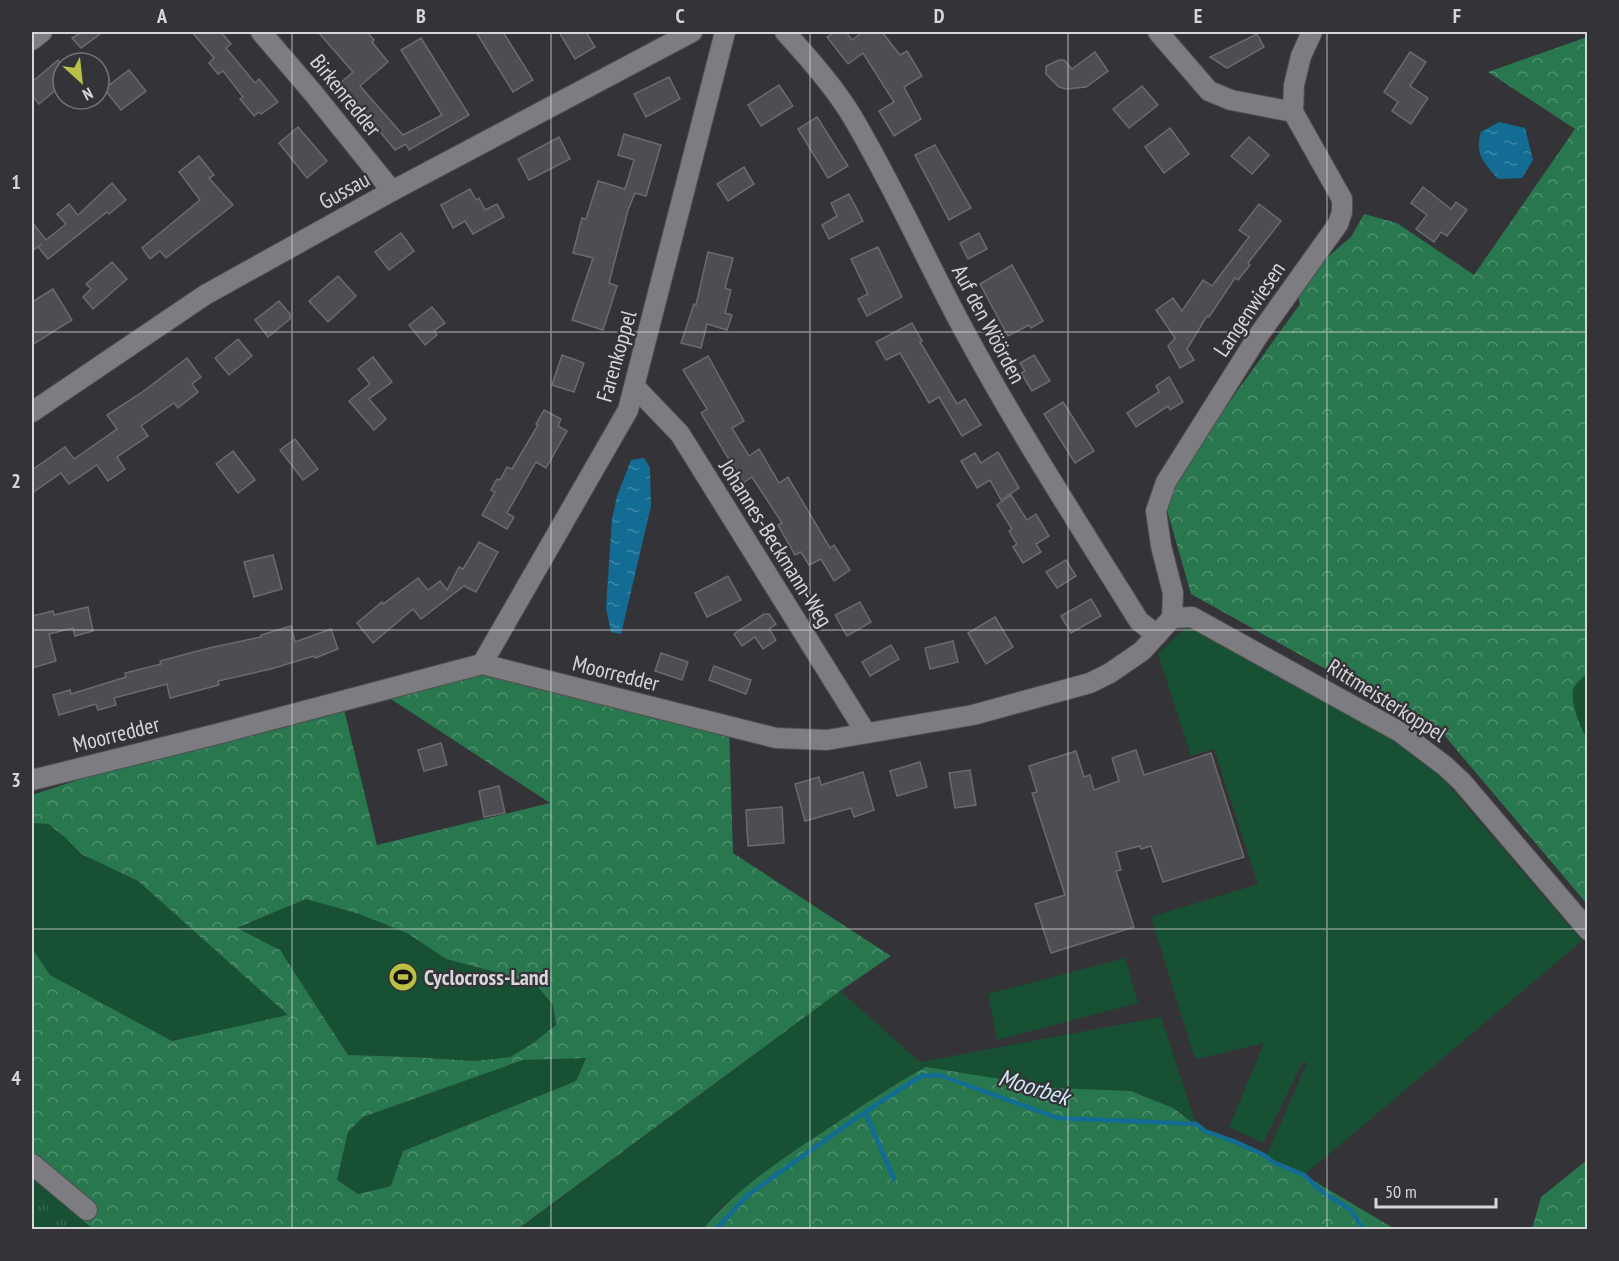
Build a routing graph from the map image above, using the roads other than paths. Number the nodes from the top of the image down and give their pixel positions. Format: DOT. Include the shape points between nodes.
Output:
graph roads {
  1 [pos="42,32"];
  2 [pos="261,32"];
  3 [pos="692,32"];
  4 [pos="724,32"];
  5 [pos="785,32"];
  6 [pos="1158,32"];
  7 [pos="1312,32"];
  8 [pos="32,40"];
  9 [pos="1293,112"];
  10 [pos="392,191"];
  11 [pos="635,387"];
  12 [pos="32,412"];
  13 [pos="1172,618"];
  14 [pos="1157,634"];
  15 [pos="482,664"];
  16 [pos="866,733"];
  17 [pos="32,780"];
  18 [pos="1587,930"];
  19 [pos="32,1164"];
  20 [pos="87,1210"];
  1 -- 8 [label="street"];
  2 -- 10 [label="street, Birkenredder"];
  3 -- 10 [label="street, Gussau"];
  4 -- 11 [label="street, Farenkoppel"];
  5 -- 14 [label="street, Auf den Wöörden" via="849,111 1008,408 1139,621"];
  6 -- 9 [label="street" via="1209,91 1231,100"];
  7 -- 9 [label="street" via="1294,85"];
  9 -- 13 [label="street, Langenwiesen" via="1342,200 1342,212 1338,224 1258,336 1166,482 1156,511 1173,593"];
  10 -- 12 [label="street, Gussau" via="205,295"];
  11 -- 15 [label="street, Farenkoppel" via="628,410"];
  11 -- 16 [label="street, Johannes-Beckmann-Weg" via="680,434"];
  13 -- 14 [label="street, Moorredder"];
  13 -- 18 [label="street, Rittmeisterkoppel" via="1192,617 1425,749 1461,782"];
  14 -- 16 [label="street, Moorredder" via="1142,651 1090,683 973,715"];
  15 -- 16 [label="street, Moorredder" via="776,738 827,740"];
  15 -- 17 [label="street, Moorredder"];
  19 -- 20 [label="street"];
}
